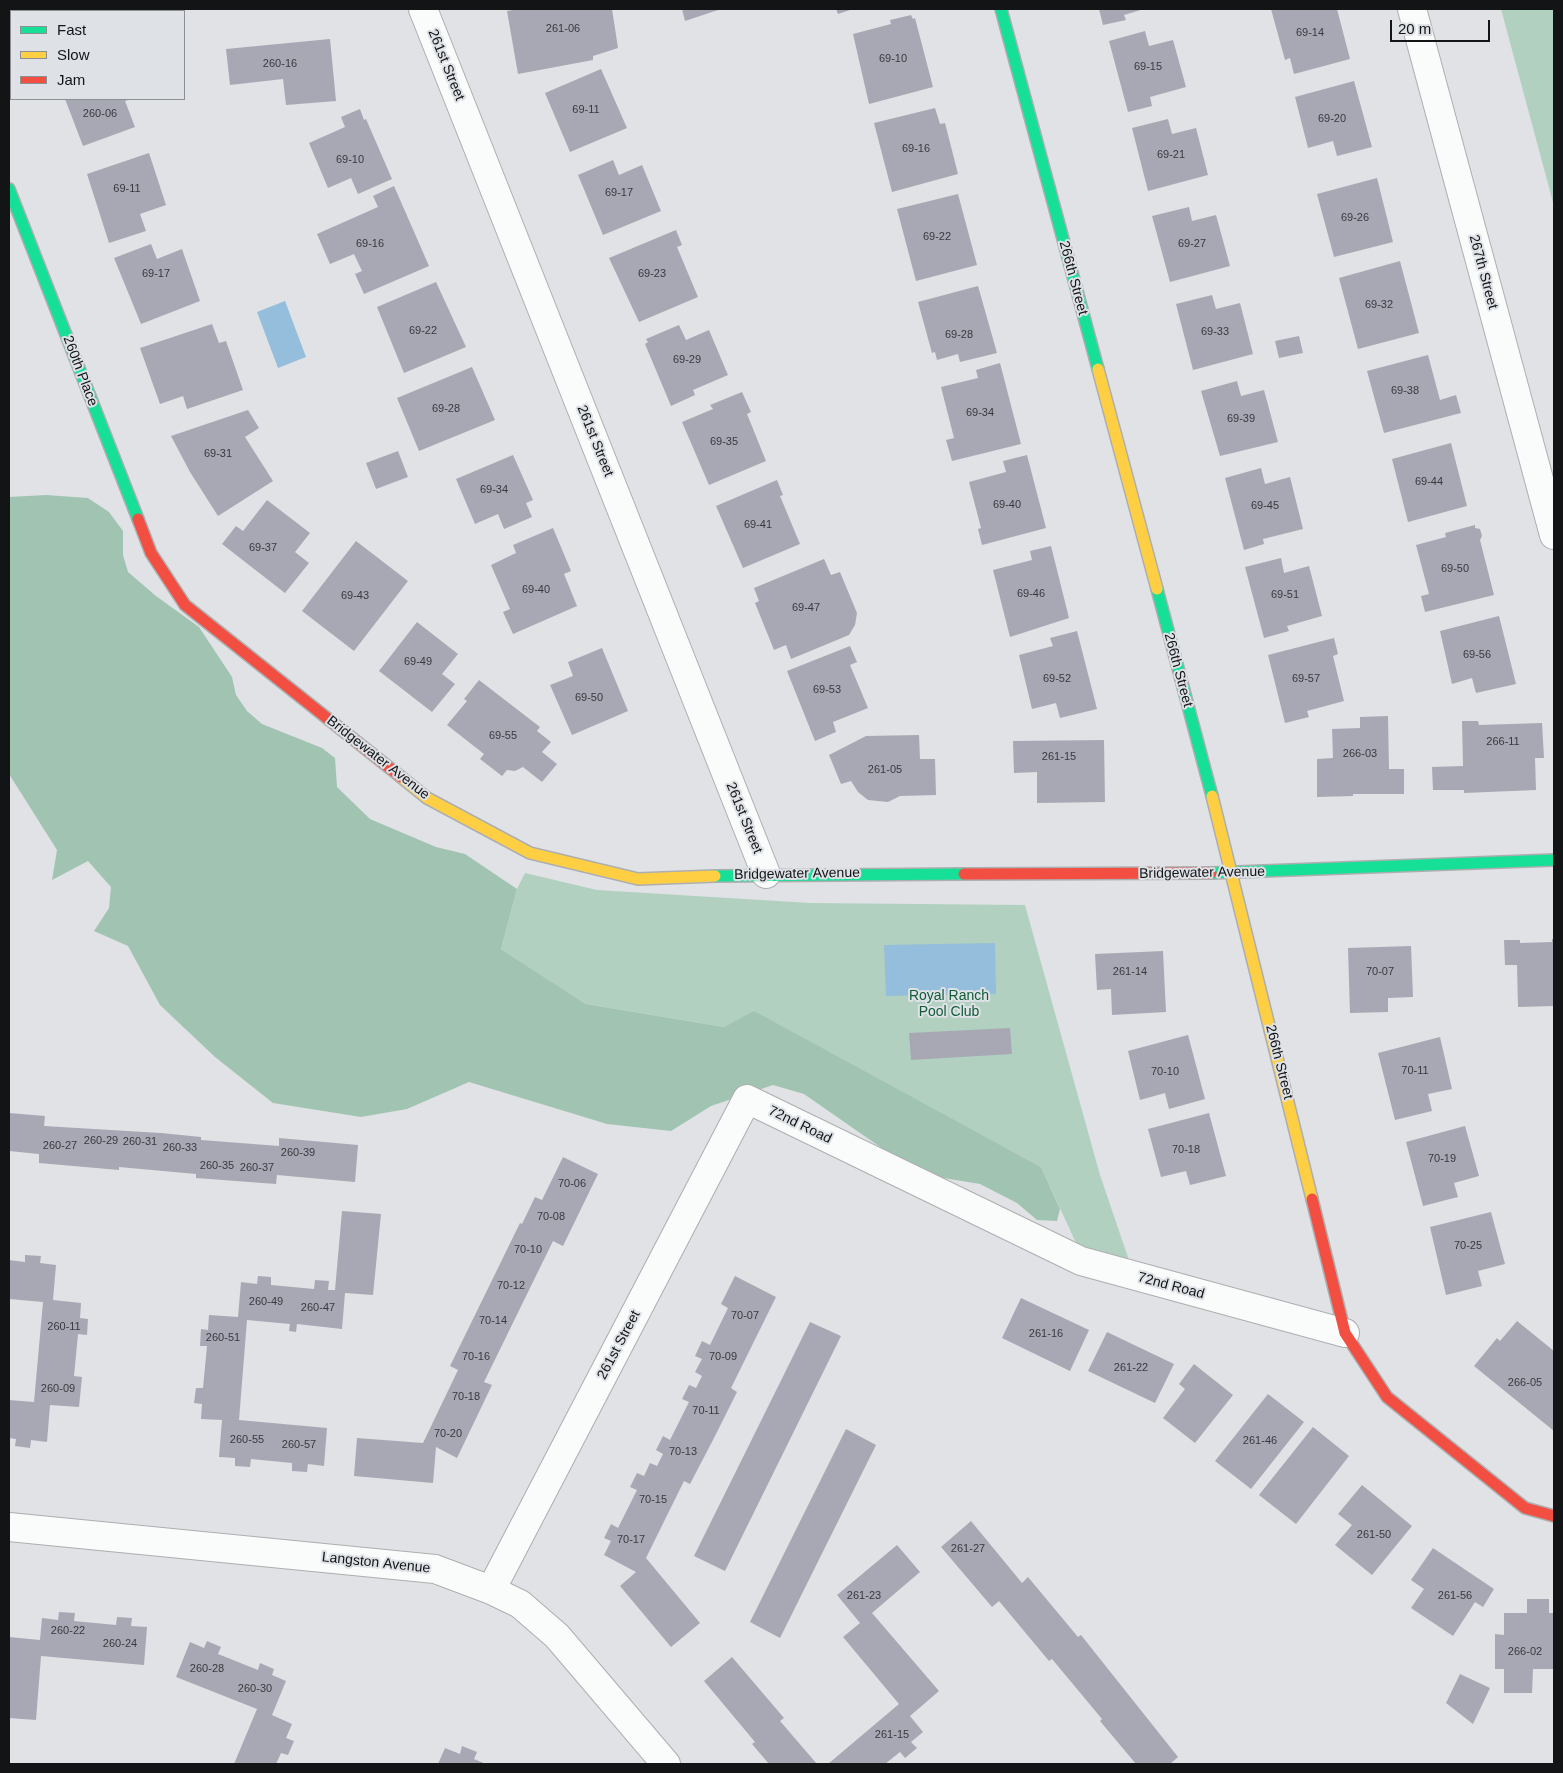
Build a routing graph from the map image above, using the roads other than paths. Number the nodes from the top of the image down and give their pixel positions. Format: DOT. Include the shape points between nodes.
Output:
graph roads {
  1 [pos="423,9"];
  2 [pos="1001,9"];
  3 [pos="1412,9"];
  4 [pos="9,189"];
  5 [pos="1554,535"];
  6 [pos="151,553"];
  7 [pos="1554,860"];
  8 [pos="1233,873"];
  9 [pos="766,874"];
  10 [pos="747,1099"];
  11 [pos="1345,1333"];
  12 [pos="1554,1516"];
  13 [pos="9,1527"];
  14 [pos="491,1590"];
  15 [pos="666,1764"];
  1 -- 9 [label="street, 261st Street"];
  2 -- 8 [label="street, 266th Street"];
  3 -- 5 [label="street, 267th Street"];
  4 -- 6 [label="street, 260th Place"];
  6 -- 9 [label="street, Bridgewater Avenue" via="185,604 426,798 530,854 638,879"];
  7 -- 8 [label="street, Bridgewater Avenue"];
  8 -- 9 [label="street, Bridgewater Avenue"];
  8 -- 11 [label="street, 266th Street"];
  10 -- 11 [label="street, 72nd Road" via="1080,1261"];
  10 -- 14 [label="street, 261st Street"];
  11 -- 12 [label="street" via="1387,1397 1525,1508"];
  13 -- 14 [label="street, Langston Avenue" via="435,1569"];
  14 -- 15 [label="street, Langston Avenue" via="520,1604 557,1636"];
}
